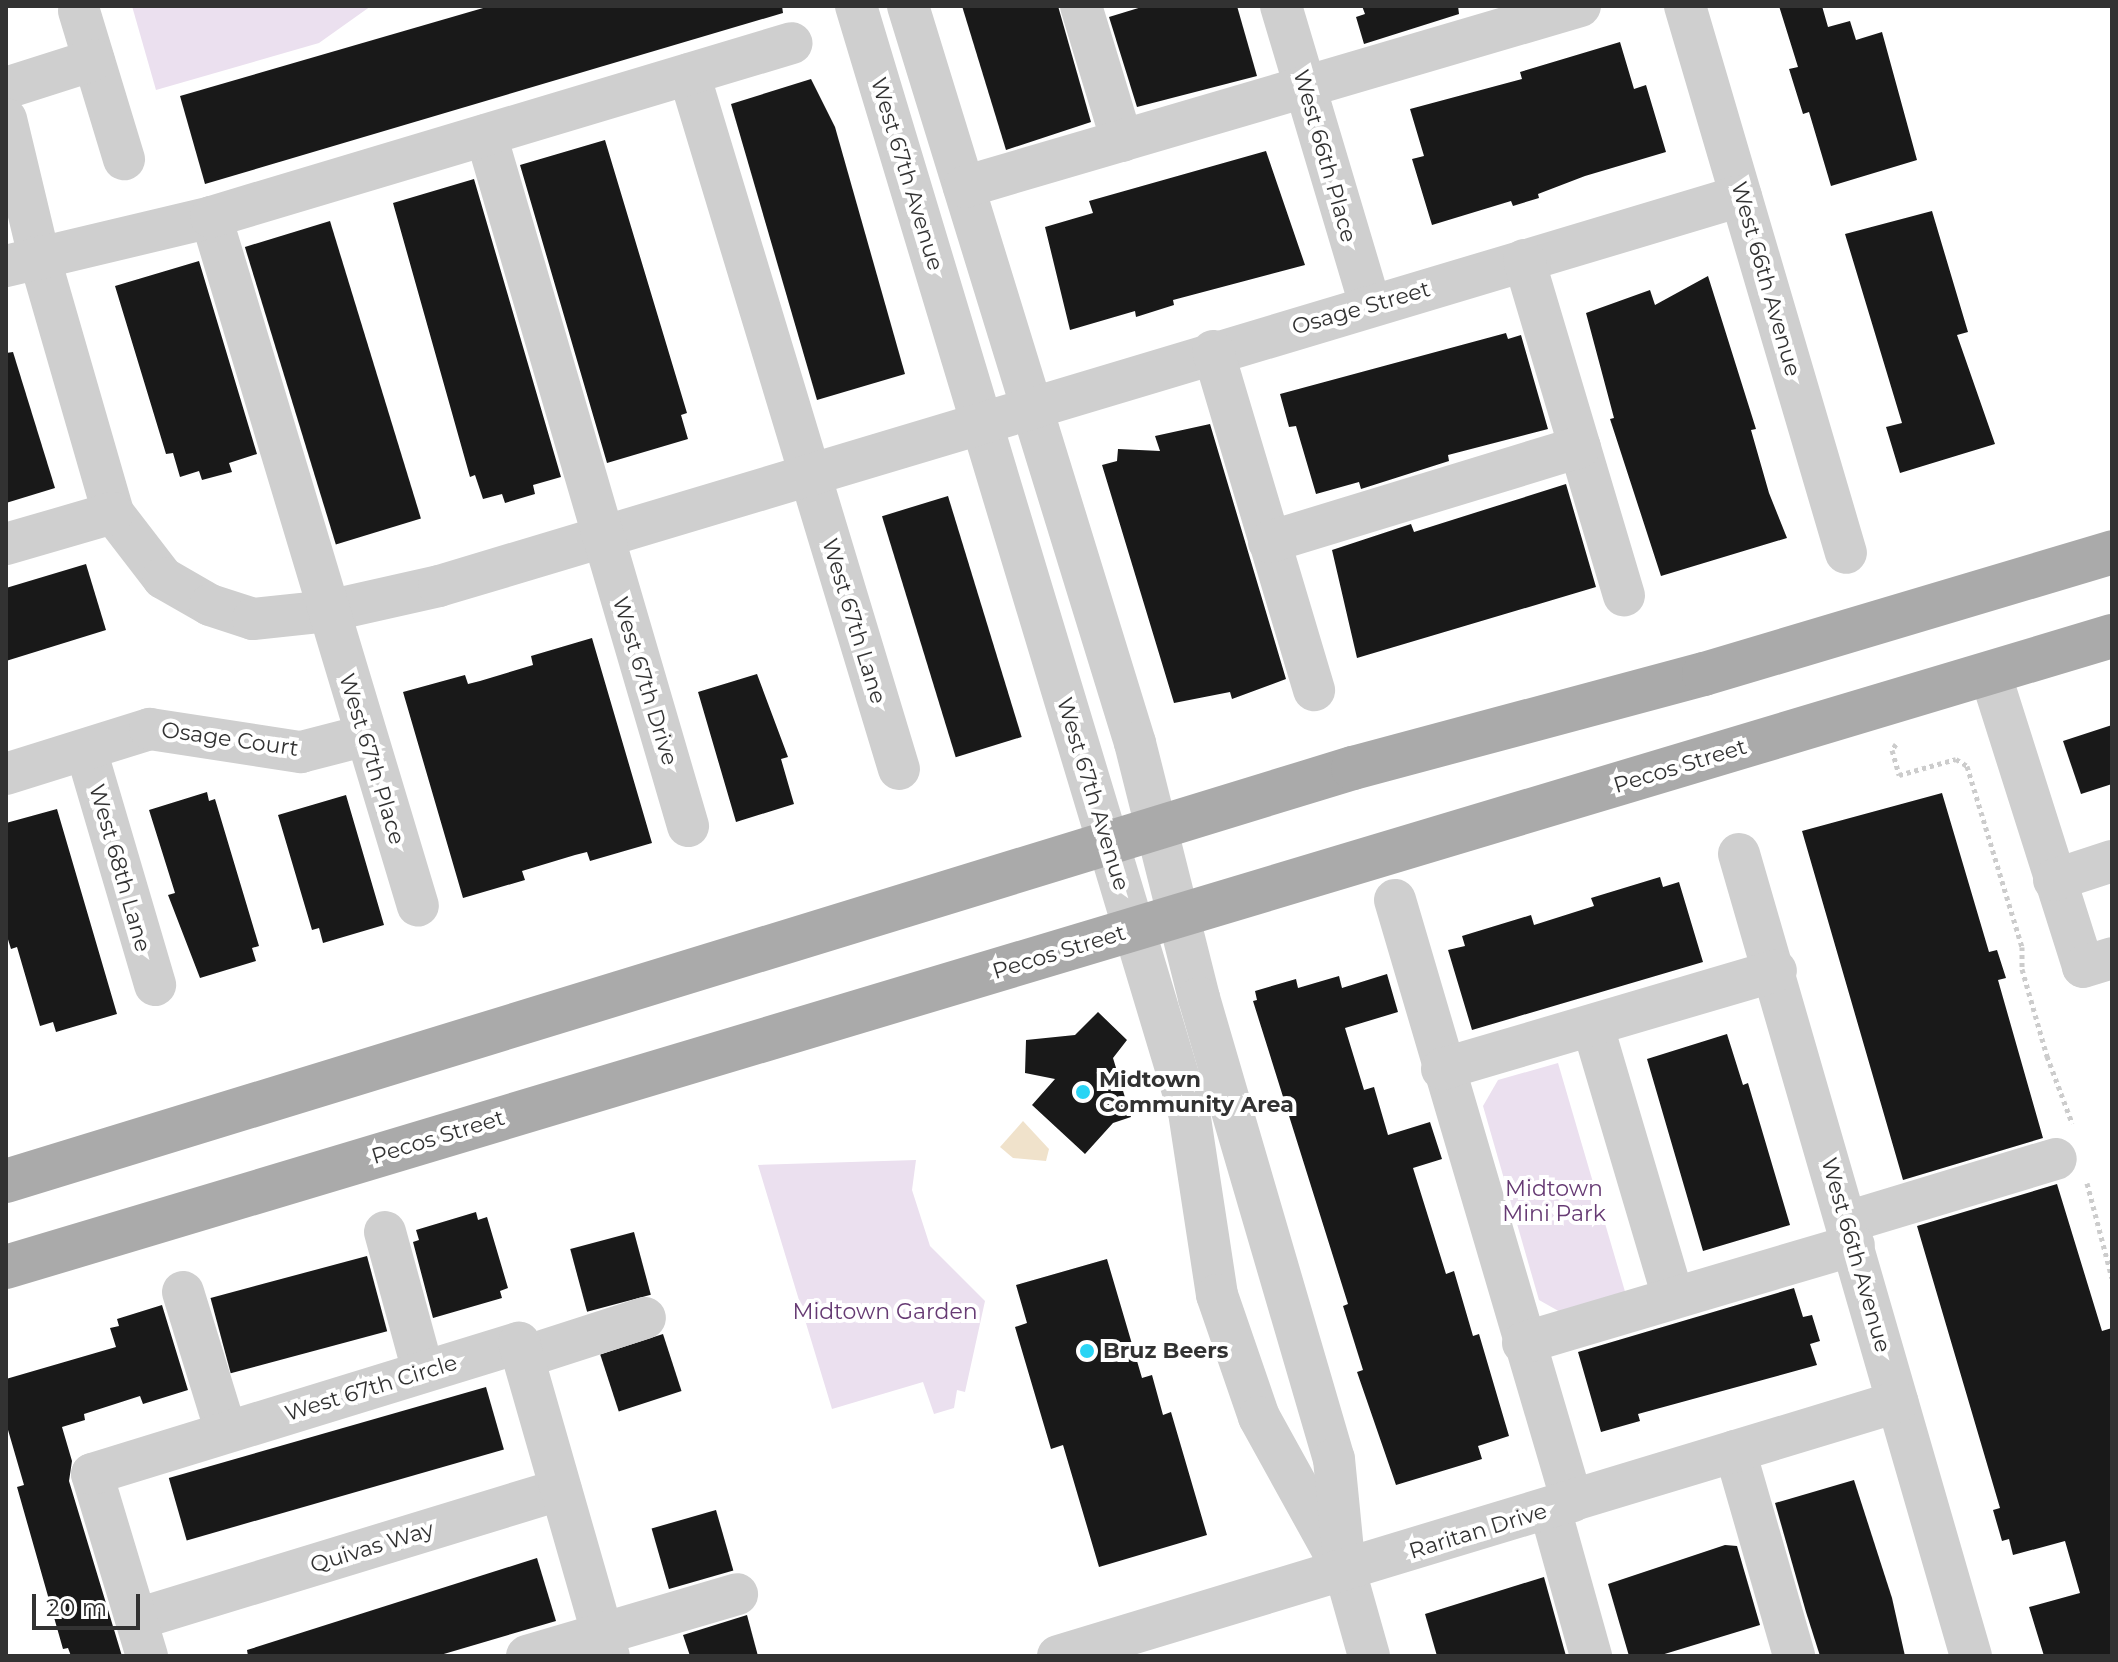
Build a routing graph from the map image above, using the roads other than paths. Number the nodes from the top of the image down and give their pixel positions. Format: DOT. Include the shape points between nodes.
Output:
graph roads {
  1 [pos="856,6"];
  2 [pos="908,6"];
  3 [pos="1081,6"];
  4 [pos="1281,6"];
  5 [pos="1580,6"];
  6 [pos="1685,6"];
  7 [pos="79,11"];
  8 [pos="1484,20"];
  9 [pos="792,43"];
  10 [pos="94,60"];
  11 [pos="689,74"];
  12 [pos="1305,86"];
  13 [pos="6,88"];
  14 [pos="6,119"];
  15 [pos="486,135"];
  16 [pos="1122,141"];
  17 [pos="124,159"];
  18 [pos="964,187"];
  19 [pos="1741,196"];
  20 [pos="211,217"];
  21 [pos="1524,260"];
  22 [pos="22,261"];
  23 [pos="1370,305"];
  24 [pos="1213,351"];
  25 [pos="1031,405"];
  26 [pos="981,421"];
  27 [pos="1580,447"];
  28 [pos="809,473"];
  29 [pos="113,513"];
  30 [pos="602,536"];
  31 [pos="1269,542"];
  32 [pos="6,544"];
  33 [pos="2112,552"];
  34 [pos="1846,553"];
  35 [pos="1624,595"];
  36 [pos="328,611"];
  37 [pos="2112,636"];
  38 [pos="1990,673"];
  39 [pos="1314,690"];
  40 [pos="363,736"];
  41 [pos="86,750"];
  42 [pos="899,769"];
  43 [pos="6,774"];
  44 [pos="688,826"];
  45 [pos="1156,828"];
  46 [pos="1107,843"];
  47 [pos="1739,854"];
  48 [pos="2112,861"];
  49 [pos="2054,880"];
  50 [pos="1395,900"];
  51 [pos="418,906"];
  52 [pos="1178,917"];
  53 [pos="1134,930"];
  54 [pos="2112,958"];
  55 [pos="1776,971"];
  56 [pos="155,985"];
  57 [pos="1593,1027"];
  58 [pos="1442,1069"];
  59 [pos="2073,1154"];
  60 [pos="6,1181"];
  61 [pos="385,1232"];
  62 [pos="1851,1234"];
  63 [pos="6,1267"];
  64 [pos="183,1292"];
  65 [pos="1673,1297"];
  66 [pos="645,1318"];
  67 [pos="1523,1343"];
  68 [pos="524,1357"];
  69 [pos="423,1371"];
  70 [pos="1897,1402"];
  71 [pos="226,1432"];
  72 [pos="1735,1451"];
  73 [pos="561,1489"];
  74 [pos="1561,1505"];
  75 [pos="1345,1571"];
  76 [pos="737,1594"];
  77 [pos="142,1637"];
  78 [pos="606,1644"];
  79 [pos="1131,1646"];
  80 [pos="527,1656"];
  81 [pos="1058,1656"];
  82 [pos="1369,1656"];
  83 [pos="1591,1656"];
  84 [pos="1794,1656"];
  85 [pos="1971,1656"];
  1 -- 26 [label="street, West 67th Avenue"];
  2 -- 18 [label="street, West 67th Avenue"];
  3 -- 16 [label="street"];
  4 -- 12 [label="street, West 66th Place"];
  5 -- 8 [label="street"];
  6 -- 19 [label="street, West 66th Avenue"];
  7 -- 10 [label="street"];
  8 -- 12 [label="street"];
  9 -- 11 [label="street"];
  10 -- 13 [label="street"];
  10 -- 17 [label="street"];
  11 -- 15 [label="street"];
  11 -- 28 [label="street, West 67th Lane"];
  12 -- 16 [label="street"];
  12 -- 23 [label="street, West 66th Place"];
  14 -- 22 [label="street"];
  15 -- 20 [label="street"];
  15 -- 30 [label="street, West 67th Drive"];
  16 -- 18 [label="street"];
  18 -- 25 [label="street, West 67th Avenue"];
  19 -- 21 [label="street, Osage Street"];
  19 -- 34 [label="street, West 66th Avenue"];
  20 -- 22 [label="street"];
  20 -- 36 [label="street, West 67th Place"];
  21 -- 23 [label="street, Osage Street"];
  21 -- 27 [label="street"];
  22 -- 29 [label="street"];
  23 -- 24 [label="street, Osage Street"];
  24 -- 25 [label="street, Osage Street"];
  24 -- 31 [label="street"];
  25 -- 26 [label="street, Osage Street"];
  25 -- 45 [label="street, West 67th Avenue"];
  26 -- 28 [label="street, Osage Street"];
  26 -- 46 [label="street, West 67th Avenue"];
  27 -- 31 [label="street"];
  27 -- 35 [label="street"];
  28 -- 30 [label="street, Osage Street"];
  28 -- 42 [label="street, West 67th Lane"];
  29 -- 32 [label="street"];
  29 -- 36 [label="street, Osage Street" via="163,578 210,605 253,619"];
  30 -- 36 [label="street, Osage Street" via="439,586"];
  30 -- 44 [label="street, West 67th Drive"];
  31 -- 39 [label="street"];
  33 -- 45 [label="main road"];
  36 -- 40 [label="street, West 67th Place"];
  37 -- 38 [label="main road, Pecos Street"];
  38 -- 49 [label="street"];
  38 -- 52 [label="main road, Pecos Street"];
  40 -- 41 [label="street, Osage Court" via="301,752 150,729"];
  40 -- 51 [label="street, West 67th Place"];
  41 -- 43 [label="street, Osage Court"];
  41 -- 56 [label="street, West 68th Lane"];
  45 -- 46 [label="main road"];
  45 -- 52 [label="street, West 67th Avenue"];
  46 -- 53 [label="street, West 67th Avenue"];
  46 -- 60 [label="main road"];
  47 -- 55 [label="street, West 66th Avenue"];
  48 -- 49 [label="street"];
  49 -- 54 [label="street" via="2083,967"];
  50 -- 58 [label="street"];
  52 -- 53 [label="main road, Pecos Street"];
  52 -- 75 [label="street, West 67th Avenue" via="1334,1459"];
  53 -- 63 [label="main road, Pecos Street"];
  53 -- 75 [label="street, West 67th Avenue" via="1189,1112 1217,1295 1259,1417"];
  55 -- 57 [label="street"];
  55 -- 62 [label="street, West 66th Avenue"];
  57 -- 58 [label="street"];
  57 -- 65 [label="street"];
  58 -- 67 [label="street"];
  59 -- 62 [label="street"];
  61 -- 69 [label="street"];
  62 -- 65 [label="street"];
  62 -- 70 [label="street, West 66th Avenue"];
  64 -- 71 [label="street"];
  65 -- 67 [label="street"];
  66 -- 68 [label="street"];
  67 -- 74 [label="street"];
  68 -- 69 [label="street, West 67th Circle" via="519,1343"];
  68 -- 73 [label="street"];
  69 -- 71 [label="street, West 67th Circle"];
  70 -- 72 [label="street, Raritan Drive"];
  70 -- 85 [label="street, West 66th Avenue"];
  71 -- 77 [label="street, West 67th Circle" via="92,1474"];
  72 -- 74 [label="street, Raritan Drive"];
  72 -- 84 [label="street"];
  73 -- 77 [label="street, Quivas Way"];
  73 -- 78 [label="street"];
  74 -- 75 [label="street, Raritan Drive"];
  74 -- 83 [label="street"];
  75 -- 79 [label="street, Raritan Drive"];
  75 -- 82 [label="street, West 67th Avenue"];
  76 -- 78 [label="street"];
  78 -- 80 [label="street"];
  79 -- 81 [label="street, Raritan Drive"];
}
